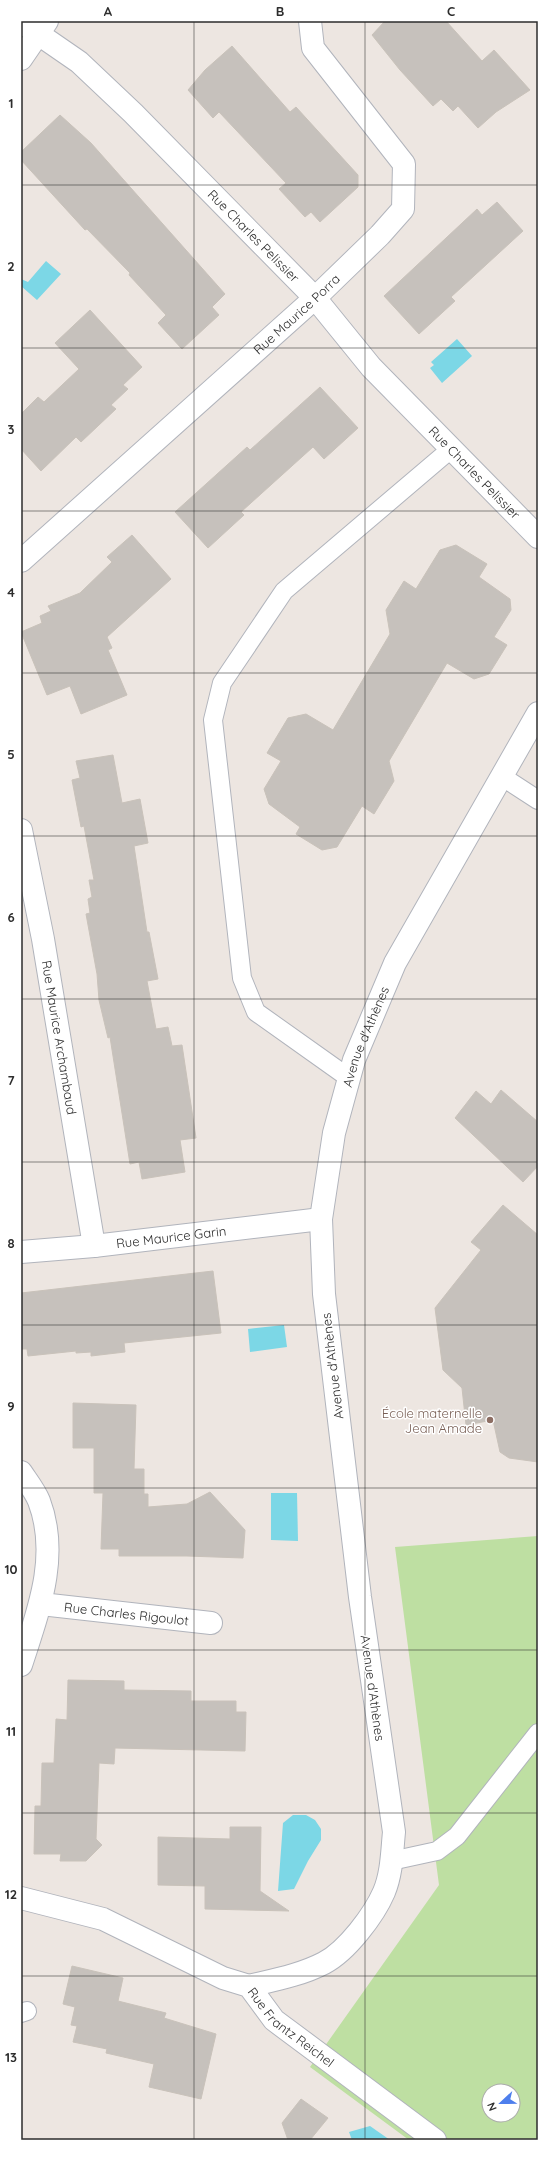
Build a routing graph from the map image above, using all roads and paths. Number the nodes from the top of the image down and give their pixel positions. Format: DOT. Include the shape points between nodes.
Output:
graph roads {
  1 [pos="310,21"];
  2 [pos="21,22"];
  3 [pos="44,27"];
  4 [pos="21,59"];
  5 [pos="315,298"];
  6 [pos="451,449"];
  7 [pos="538,537"];
  8 [pos="21,561"];
  9 [pos="538,713"];
  10 [pos="501,776"];
  11 [pos="538,800"];
  12 [pos="21,830"];
  13 [pos="349,1078"];
  14 [pos="321,1219"];
  15 [pos="94,1246"];
  16 [pos="21,1252"];
  17 [pos="21,1472"];
  18 [pos="41,1604"];
  19 [pos="211,1623"];
  20 [pos="21,1665"];
  21 [pos="538,1733"];
  22 [pos="391,1861"];
  23 [pos="21,1898"];
  24 [pos="249,1986"];
  25 [pos="436,2140"];
  1 -- 5 [label="street, Rue Maurice Porra" via="313,48 404,164 403,209"];
  2 -- 3 [label="street, Rue Charles Pelissier"];
  3 -- 4 [label="street"];
  3 -- 5 [label="street, Rue Charles Pelissier" via="123,103"];
  5 -- 6 [label="street, Rue Charles Pelissier" via="371,367"];
  5 -- 8 [label="street, Rue Maurice Porra"];
  6 -- 7 [label="street, Rue Charles Pelissier"];
  6 -- 13 [label="lane" via="284,591 222,683 213,720 242,978 256,1012"];
  9 -- 10 [label="street, Avenue d'Athènes"];
  10 -- 11 [label="lane"];
  10 -- 13 [label="street, Avenue d'Athènes" via="395,963 354,1060"];
  12 -- 15 [label="street, Rue Maurice Archambaud" via="43,939"];
  13 -- 14 [label="street, Avenue d'Athènes" via="334,1133"];
  14 -- 15 [label="street, Rue Maurice Garin"];
  14 -- 22 [label="street, Avenue d'Athènes" via="324,1294 360,1597 394,1832"];
  15 -- 16 [label="street, Rue Maurice Garin"];
  17 -- 18 [label="street" via="39,1500 47,1534 47,1579"];
  18 -- 19 [label="street, Rue Charles Rigoulot"];
  18 -- 20 [label="street"];
  21 -- 22 [label="lane" via="457,1836 437,1852"];
  22 -- 24 [label="street, Avenue d'Athènes" via="384,1892 354,1939 325,1962 294,1974"];
  23 -- 24 [label="street, Rue Frantz Reichel" via="103,1919 223,1978"];
  24 -- 25 [label="street, Rue Frantz Reichel" via="274,2020"];
}
